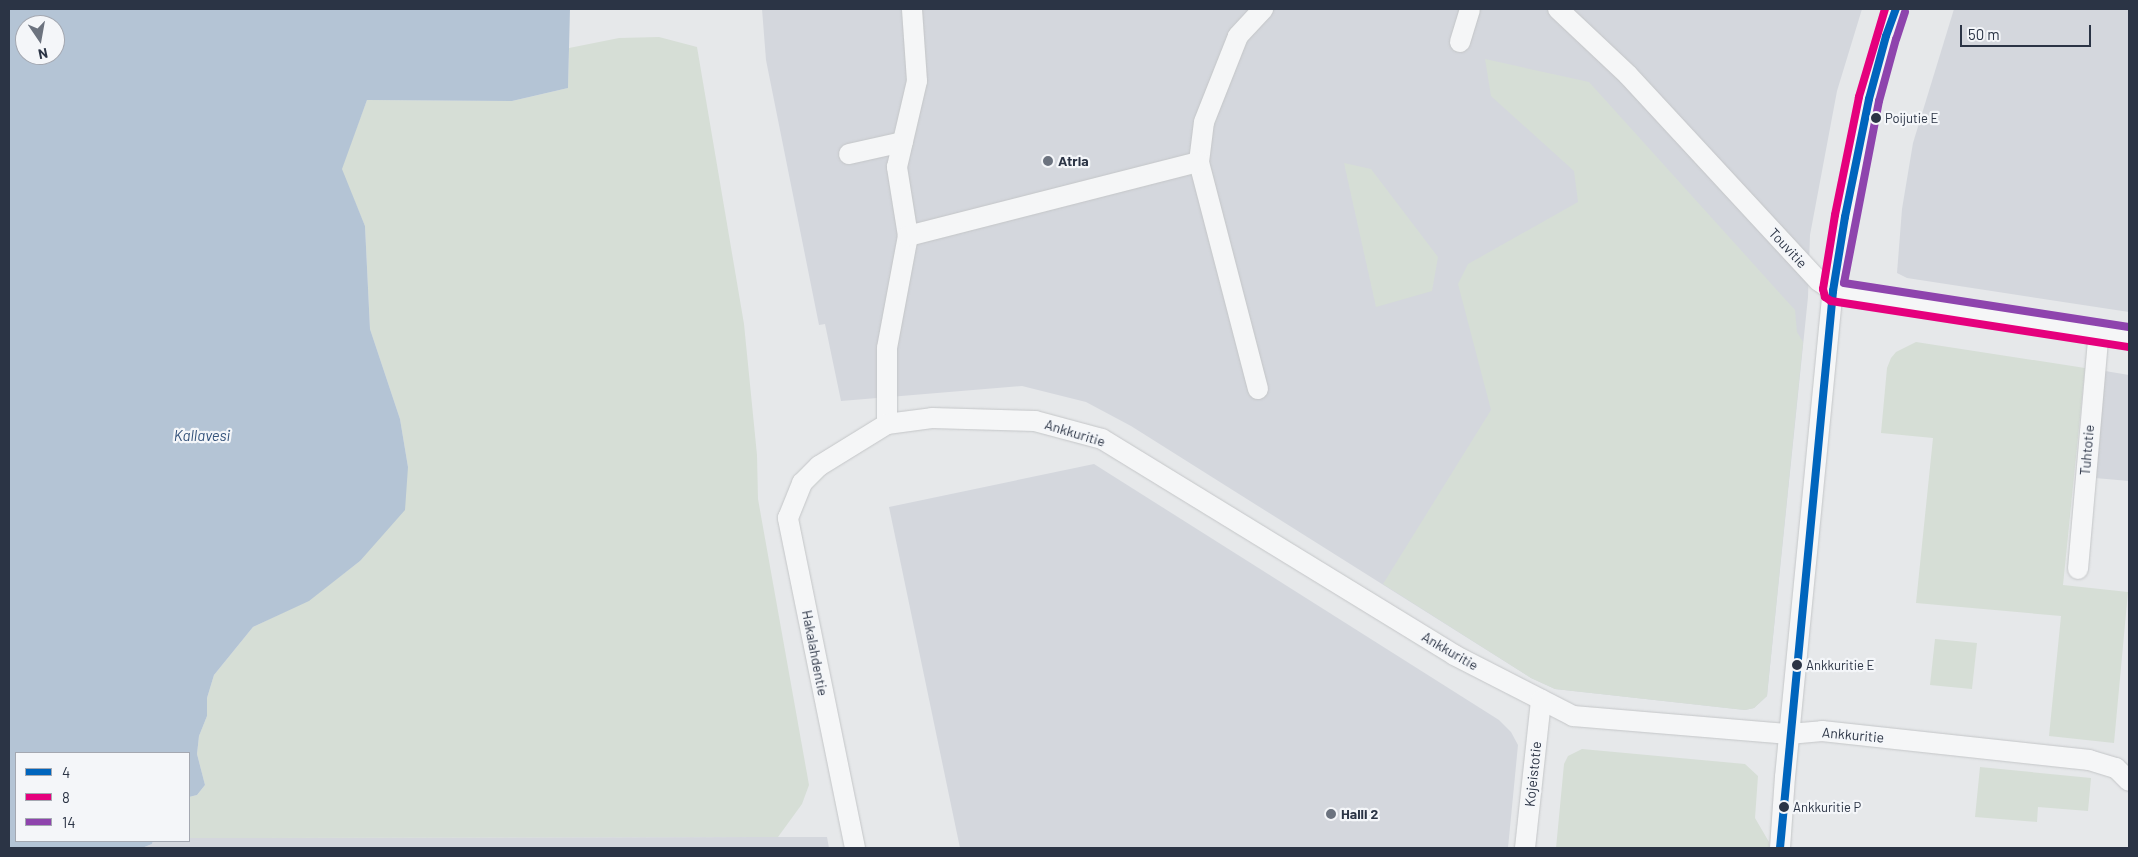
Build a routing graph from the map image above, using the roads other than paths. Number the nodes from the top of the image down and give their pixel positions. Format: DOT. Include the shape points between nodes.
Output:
graph roads {
  1 [pos="912,9"];
  2 [pos="1263,9"];
  3 [pos="1470,9"];
  4 [pos="1558,9"];
  5 [pos="1896,9"];
  6 [pos="1460,42"];
  7 [pos="903,142"];
  8 [pos="849,154"];
  9 [pos="1199,162"];
  10 [pos="908,236"];
  11 [pos="1833,291"];
  12 [pos="2099,332"];
  13 [pos="2129,337"];
  14 [pos="1258,389"];
  15 [pos="887,424"];
  16 [pos="819,466"];
  17 [pos="2078,570"];
  18 [pos="1541,700"];
  19 [pos="1789,734"];
  20 [pos="2129,781"];
  21 [pos="855,848"];
  22 [pos="1525,848"];
  23 [pos="1780,848"];
  1 -- 7 [label="street" via="917,81"];
  2 -- 9 [label="street" via="1238,36 1204,122"];
  3 -- 6 [label="street"];
  4 -- 11 [label="street, Touvitie" via="1628,74 1819,281"];
  5 -- 11 [label="street" via="1869,99"];
  7 -- 8 [label="street"];
  7 -- 10 [label="street" via="897,167"];
  9 -- 10 [label="street"];
  9 -- 14 [label="street"];
  10 -- 15 [label="street" via="887,348"];
  11 -- 12 [label="street"];
  11 -- 19 [label="street"];
  12 -- 13 [label="street"];
  12 -- 17 [label="street, Tuhtotie"];
  15 -- 16 [label="street, Ankkuritie"];
  15 -- 18 [label="street, Ankkuritie" via="932,418 1036,421 1102,439 1454,655"];
  16 -- 21 [label="street, Hakalahdentie" via="802,483 788,518"];
  18 -- 19 [label="street, Ankkuritie" via="1573,716"];
  18 -- 22 [label="street, Kojeistotie"];
  19 -- 20 [label="street, Ankkuritie" via="1822,731 2089,760 2116,768"];
  19 -- 23 [label="street"];
}
